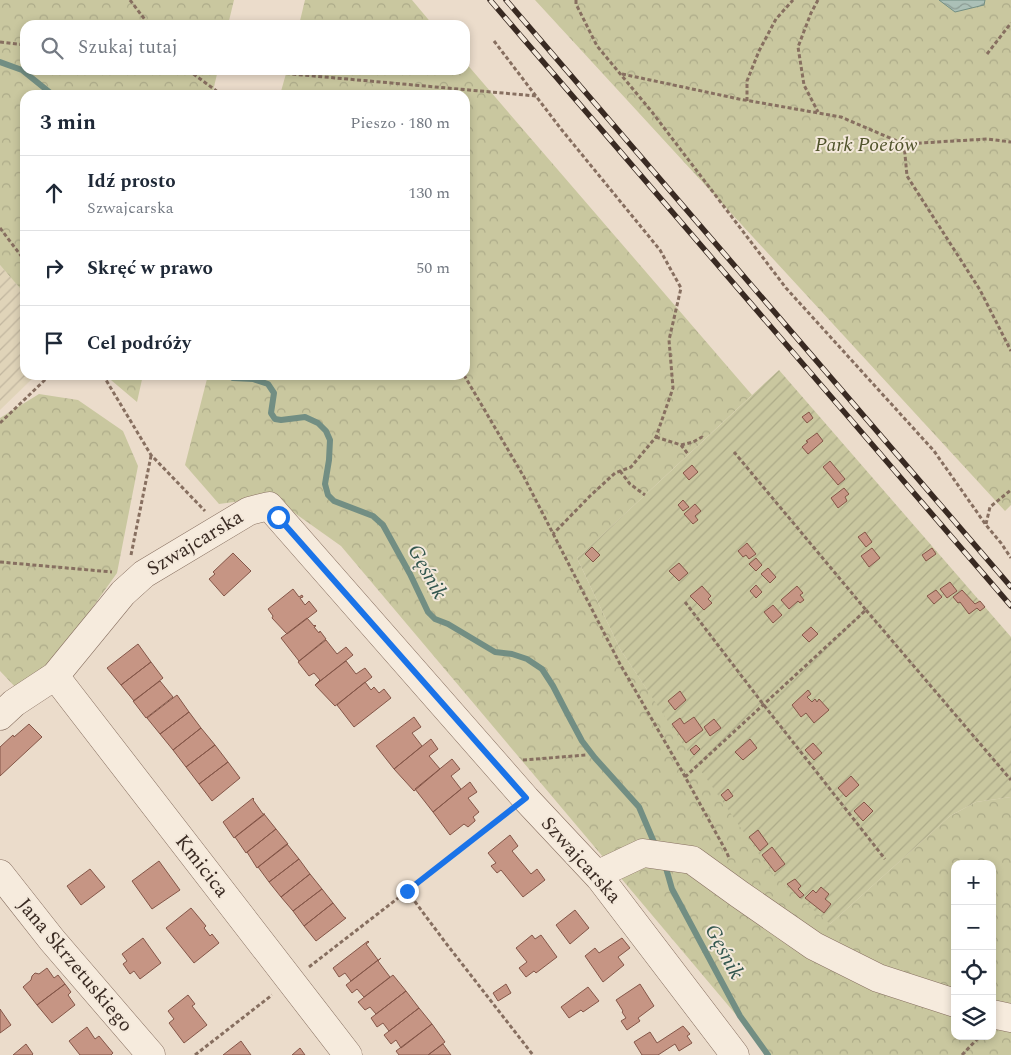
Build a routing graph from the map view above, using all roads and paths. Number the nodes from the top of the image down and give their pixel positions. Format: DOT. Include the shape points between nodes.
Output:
graph roads {
  1 [pos="130,0"];
  2 [pos="576,0"];
  3 [pos="793,0"];
  4 [pos="818,0"];
  5 [pos="144,20"];
  6 [pos="1011,23"];
  7 [pos="494,41"];
  8 [pos="0,42"];
  9 [pos="20,44"];
  10 [pos="987,54"];
  11 [pos="621,74"];
  12 [pos="195,75"];
  13 [pos="303,75"];
  14 [pos="215,90"];
  15 [pos="469,90"];
  16 [pos="470,90"];
  17 [pos="536,96"];
  18 [pos="747,101"];
  19 [pos="818,113"];
  20 [pos="1011,142"];
  21 [pos="904,144"];
  22 [pos="0,228"];
  23 [pos="20,254"];
  24 [pos="1011,351"];
  25 [pos="45,380"];
  26 [pos="106,380"];
  27 [pos="467,380"];
  28 [pos="0,423"];
  29 [pos="656,437"];
  30 [pos="704,439"];
  31 [pos="681,445"];
  32 [pos="734,452"];
  33 [pos="688,454"];
  34 [pos="151,455"];
  35 [pos="620,471"];
  36 [pos="1011,490"];
  37 [pos="645,495"];
  38 [pos="986,525"];
  39 [pos="221,527"];
  40 [pos="554,534"];
  41 [pos="131,555"];
  42 [pos="1011,558"];
  43 [pos="0,562"];
  44 [pos="125,583"];
  45 [pos="685,602"];
  46 [pos="866,610"];
  47 [pos="55,676"];
  48 [pos="5,702"];
  49 [pos="763,704"];
  50 [pos="586,754"];
  51 [pos="529,760"];
  52 [pos="685,777"];
  53 [pos="1011,780"];
  54 [pos="526,798"];
  55 [pos="885,859"];
  56 [pos="730,861"];
  57 [pos="0,874"];
  58 [pos="600,878"];
  59 [pos="407,891"];
  60 [pos="281,988"];
  61 [pos="951,1002"];
  62 [pos="996,1015"];
  63 [pos="1011,1018"];
  64 [pos="976,1040"];
  65 [pos="151,1055"];
  66 [pos="195,1055"];
  67 [pos="348,1055"];
  68 [pos="533,1055"];
  69 [pos="735,1055"];
  70 [pos="962,1055"];
  1 -- 5 [label="path"];
  2 -- 11 [label="path" via="597,46"];
  3 -- 18 [label="path" via="776,19 759,51 747,81"];
  4 -- 19 [label="path" via="798,47 804,85"];
  6 -- 10 [label="path"];
  7 -- 17 [label="path"];
  8 -- 9 [label="path"];
  11 -- 18 [label="path"];
  11 -- 38 [label="path" via="786,288 934,451"];
  12 -- 14 [label="path"];
  13 -- 15 [label="path"];
  16 -- 17 [label="path"];
  17 -- 29 [label="path" via="660,250 681,288 670,340 673,388"];
  18 -- 19 [label="path"];
  19 -- 21 [label="path" via="841,117"];
  20 -- 21 [label="path" via="987,139"];
  21 -- 24 [label="path" via="907,176 980,290"];
  22 -- 23 [label="path"];
  25 -- 28 [label="path"];
  26 -- 34 [label="path"];
  27 -- 40 [label="path"];
  29 -- 31 [label="path"];
  29 -- 35 [label="path" via="631,467"];
  30 -- 31 [label="path"];
  31 -- 33 [label="path"];
  32 -- 46 [label="path"];
  34 -- 39 [label="path"];
  34 -- 41 [label="path"];
  35 -- 37 [label="path"];
  35 -- 40 [label="path" via="590,496"];
  36 -- 38 [label="path" via="990,507"];
  38 -- 42 [label="path"];
  39 -- 44 [label="street, Szwajcarska"];
  39 -- 54 [label="street, Szwajcarska" via="249,510 269,506"];
  40 -- 52 [label="path" via="620,664"];
  43 -- 44 [label="path"];
  44 -- 47 [label="street, Szwajcarska"];
  45 -- 49 [label="path"];
  46 -- 49 [label="path"];
  46 -- 53 [label="path"];
  47 -- 48 [label="street, Szwajcarska"];
  47 -- 60 [label="street, Kmicica"];
  49 -- 52 [label="path"];
  49 -- 55 [label="path"];
  50 -- 51 [label="path"];
  52 -- 56 [label="path"];
  54 -- 58 [label="street, Szwajcarska"];
  54 -- 59 [label="path"];
  57 -- 65 [label="street, Jana Skrzetuskiego"];
  58 -- 61 [label="street" via="607,870 643,853 692,860 814,946 878,978"];
  58 -- 69 [label="street, Szwajcarska"];
  59 -- 60 [label="path"];
  59 -- 68 [label="path"];
  60 -- 66 [label="path"];
  60 -- 67 [label="street, Kmicica"];
  62 -- 63 [label="street"];
  64 -- 70 [label="path"];
}
